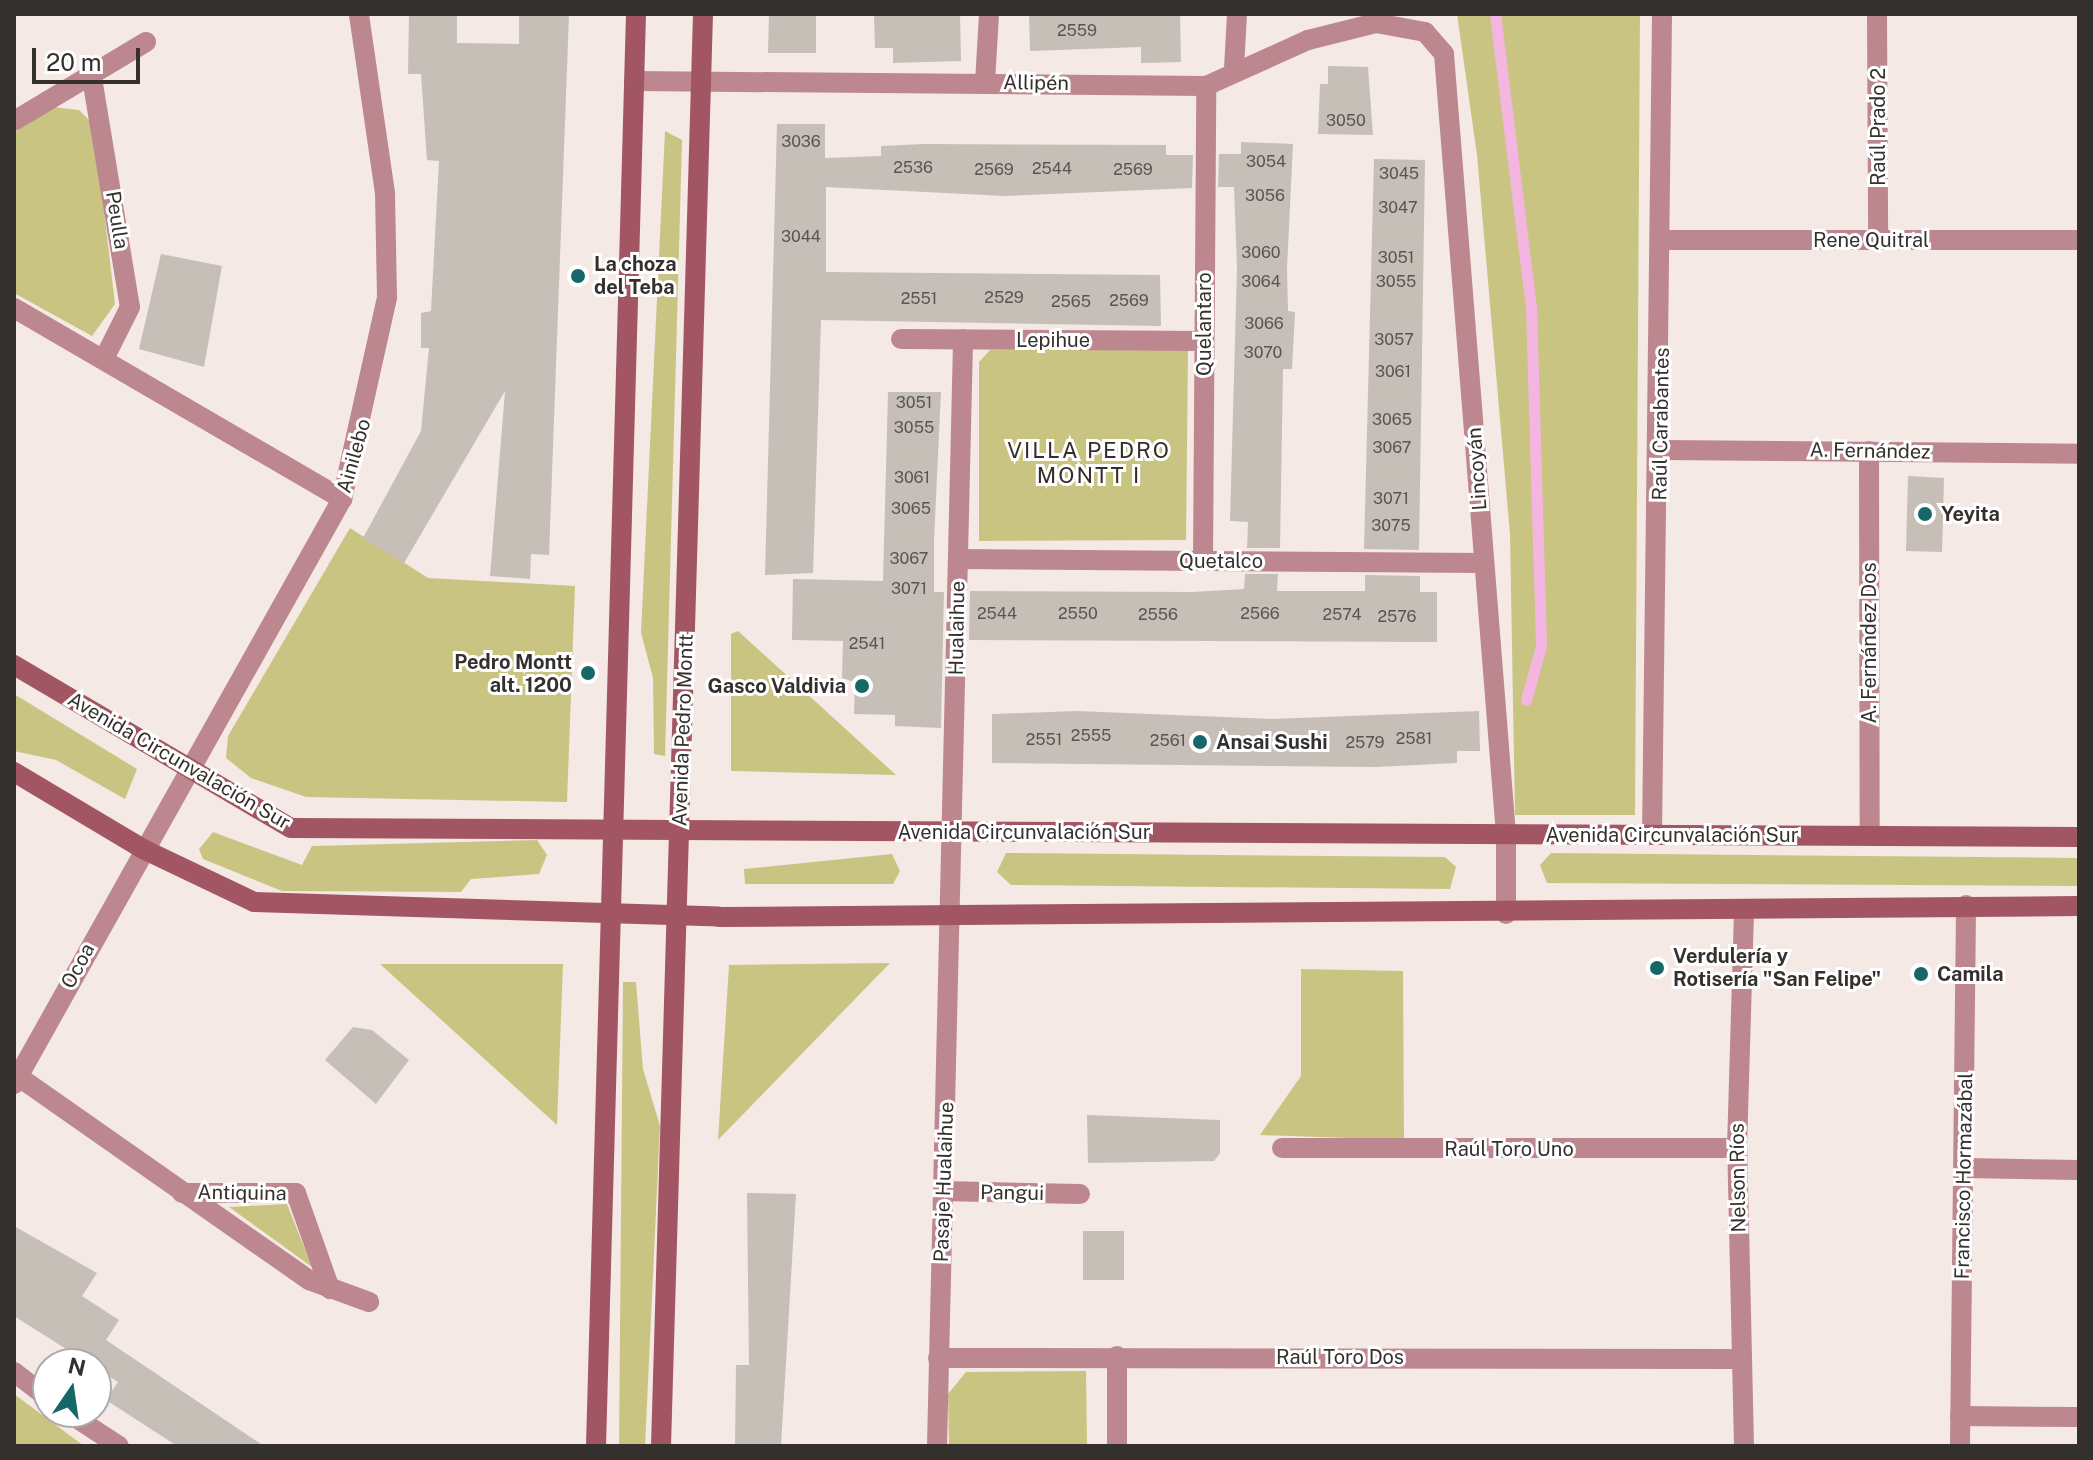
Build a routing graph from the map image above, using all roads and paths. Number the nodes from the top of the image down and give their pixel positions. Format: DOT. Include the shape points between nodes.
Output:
graph roads {
  1 [pos="359,14"];
  2 [pos="636,14"];
  3 [pos="703,14"];
  4 [pos="989,14"];
  5 [pos="1237,14"];
  6 [pos="1662,14"];
  7 [pos="1877,14"];
  8 [pos="146,42"];
  9 [pos="1234,68"];
  10 [pos="92,78"];
  11 [pos="701,79"];
  12 [pos="634,81"];
  13 [pos="985,82"];
  14 [pos="1206,86"];
  15 [pos="14,121"];
  16 [pos="1664,240"];
  17 [pos="1878,240"];
  18 [pos="2079,240"];
  19 [pos="14,308"];
  20 [pos="901,339"];
  21 [pos="963,339"];
  22 [pos="1204,341"];
  23 [pos="105,357"];
  24 [pos="1661,450"];
  25 [pos="1869,451"];
  26 [pos="2079,454"];
  27 [pos="342,499"];
  28 [pos="958,559"];
  29 [pos="1203,561"];
  30 [pos="1484,563"];
  31 [pos="14,665"];
  32 [pos="188,767"];
  33 [pos="14,772"];
  34 [pos="613,830"];
  35 [pos="680,830"];
  36 [pos="953,831"];
  37 [pos="1506,834"];
  38 [pos="1652,835"];
  39 [pos="1870,835"];
  40 [pos="2079,837"];
  41 [pos="143,849"];
  42 [pos="1966,905"];
  43 [pos="2079,906"];
  44 [pos="1744,910"];
  45 [pos="1506,914"];
  46 [pos="610,916"];
  47 [pos="677,916"];
  48 [pos="952,917"];
  49 [pos="16,1081"];
  50 [pos="1282,1148"];
  51 [pos="1737,1148"];
  52 [pos="1965,1168"];
  53 [pos="2079,1170"];
  54 [pos="943,1191"];
  55 [pos="182,1193"];
  56 [pos="1080,1194"];
  57 [pos="330,1289"];
  58 [pos="369,1302"];
  59 [pos="1117,1356"];
  60 [pos="938,1358"];
  61 [pos="1742,1359"];
  62 [pos="14,1372"];
  63 [pos="32,1386"];
  64 [pos="1960,1416"];
  65 [pos="2079,1417"];
  66 [pos="91,1428"];
  67 [pos="119,1446"];
  68 [pos="596,1446"];
  69 [pos="661,1446"];
  70 [pos="937,1446"];
  71 [pos="1117,1446"];
  72 [pos="1744,1446"];
  73 [pos="1960,1446"];
  1 -- 27 [label="street, Ainilebo" via="385,193 387,297"];
  2 -- 12 [label="main road"];
  3 -- 11 [label="main road, Avenida Pedro Montt"];
  4 -- 13 [label="street"];
  5 -- 9 [label="street"];
  6 -- 16 [label="street, Raúl Carabantes"];
  7 -- 17 [label="street, Raúl Prado 2"];
  8 -- 10 [label="street"];
  9 -- 14 [label="street"];
  9 -- 30 [label="street, Lincoyán" via="1376,23 1425,32 1444,54"];
  10 -- 15 [label="street" via="51,93"];
  10 -- 23 [label="street, Peulla" via="130,307"];
  11 -- 12 [label="street, Allipén"];
  11 -- 13 [label="street, Allipén"];
  11 -- 35 [label="main road, Avenida Pedro Montt"];
  12 -- 34 [label="main road"];
  13 -- 14 [label="street, Allipén"];
  14 -- 22 [label="street, Quelantaro"];
  16 -- 17 [label="street, Rene Quitral"];
  16 -- 24 [label="street, Raúl Carabantes"];
  17 -- 18 [label="street, Rene Quitral"];
  19 -- 23 [label="street"];
  20 -- 21 [label="street, Lepihue"];
  21 -- 22 [label="street, Lepihue"];
  21 -- 28 [label="street, Hualaihue"];
  22 -- 29 [label="street, Quelantaro"];
  23 -- 27 [label="street"];
  24 -- 25 [label="street, A. Fernández"];
  24 -- 38 [label="street, Raúl Carabantes"];
  25 -- 26 [label="street, A. Fernández"];
  25 -- 39 [label="street, A. Fernández Dos"];
  27 -- 32 [label="street, Ainilebo"];
  28 -- 29 [label="street, Quetalco"];
  28 -- 36 [label="street, Hualaihue"];
  29 -- 30 [label="street, Quetalco"];
  30 -- 37 [label="street, Lincoyán"];
  31 -- 32 [label="main road, Avenida Circunvalación Sur"];
  32 -- 34 [label="main road, Avenida Circunvalación Sur" via="291,828"];
  32 -- 41 [label="street, Ainilebo"];
  33 -- 41 [label="main road"];
  34 -- 35 [label="main road, Avenida Circunvalación Sur"];
  34 -- 46 [label="main road"];
  35 -- 36 [label="main road, Avenida Circunvalación Sur"];
  35 -- 47 [label="main road, Avenida Pedro Montt"];
  36 -- 37 [label="main road, Avenida Circunvalación Sur"];
  36 -- 48 [label="street, Hualaihue"];
  37 -- 38 [label="main road, Avenida Circunvalación Sur"];
  37 -- 45 [label="street, Lincoyán"];
  38 -- 39 [label="main road, Avenida Circunvalación Sur"];
  39 -- 40 [label="main road, Avenida Circunvalación Sur"];
  41 -- 46 [label="main road" via="254,902"];
  41 -- 49 [label="street, Ocoa"];
  42 -- 43 [label="main road"];
  42 -- 44 [label="main road"];
  42 -- 52 [label="street, Francisco Hormazábal"];
  44 -- 45 [label="main road"];
  44 -- 51 [label="street, Nelson Ríos"];
  45 -- 48 [label="main road"];
  46 -- 47 [label="main road"];
  46 -- 68 [label="main road"];
  47 -- 48 [label="main road"];
  47 -- 69 [label="main road, Avenida Pedro Montt"];
  48 -- 54 [label="street, Pasaje Hualaihue"];
  49 -- 55 [label="street, Antiquina"];
  50 -- 51 [label="street, Raúl Toro Uno"];
  51 -- 61 [label="street, Nelson Ríos"];
  52 -- 53 [label="street"];
  52 -- 64 [label="street, Francisco Hormazábal"];
  54 -- 56 [label="street, Pangui"];
  54 -- 60 [label="street, Pasaje Hualaihue"];
  55 -- 57 [label="street, Antiquina"];
  55 -- 57 [label="street, Antiquina" via="296,1193"];
  57 -- 58 [label="street, Antiquina"];
  59 -- 60 [label="street, Raúl Toro Dos"];
  59 -- 61 [label="street, Raúl Toro Dos"];
  59 -- 71 [label="street"];
  60 -- 70 [label="street, Pasaje Hualaihue"];
  61 -- 72 [label="street, Nelson Ríos"];
  62 -- 63 [label="street"];
  64 -- 65 [label="street"];
  64 -- 73 [label="street, Francisco Hormazábal"];
  66 -- 67 [label="street"];
}
